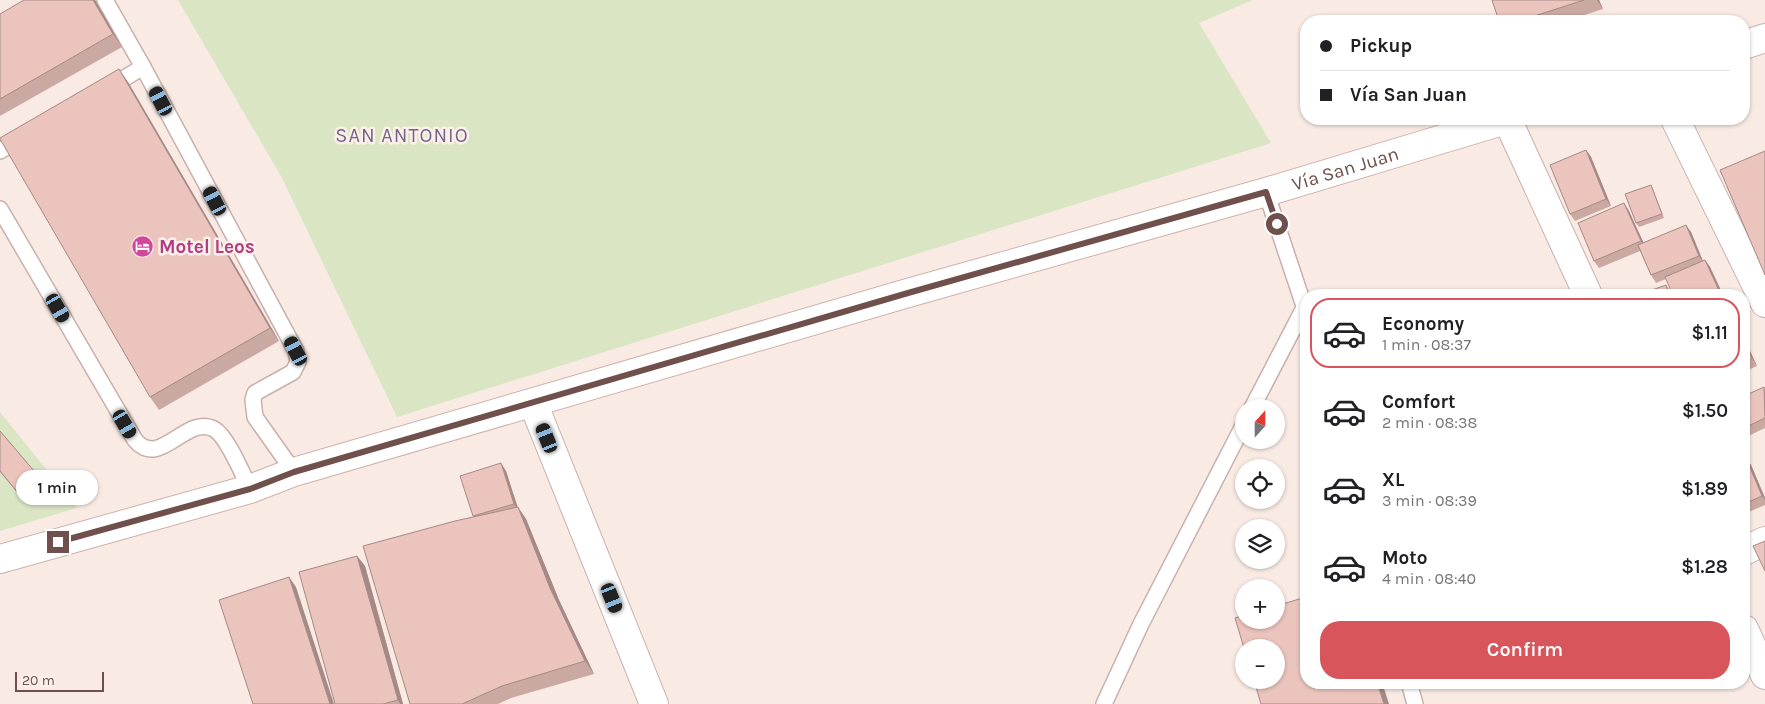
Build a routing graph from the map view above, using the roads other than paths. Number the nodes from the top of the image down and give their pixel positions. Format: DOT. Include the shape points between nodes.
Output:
graph roads {
  1 [pos="106,0"];
  2 [pos="1765,38"];
  3 [pos="1750,43"];
  4 [pos="144,67"];
  5 [pos="93,97"];
  6 [pos="1488,125"];
  7 [pos="1511,125"];
  8 [pos="1678,125"];
  9 [pos="34,131"];
  10 [pos="0,151"];
  11 [pos="1266,192"];
  12 [pos="0,209"];
  13 [pos="1585,289"];
  14 [pos="1300,294"];
  15 [pos="1765,303"];
  16 [pos="1300,318"];
  17 [pos="1257,399"];
  18 [pos="533,403"];
  19 [pos="1235,441"];
  20 [pos="294,472"];
  21 [pos="250,489"];
  22 [pos="1765,541"];
  23 [pos="1750,547"];
  24 [pos="0,559"];
  25 [pos="1750,642"];
  26 [pos="1765,675"];
  27 [pos="1411,689"];
  28 [pos="654,704"];
  29 [pos="1104,704"];
  30 [pos="1415,704"];
  1 -- 4 [label="lane"];
  2 -- 3 [label="street"];
  4 -- 5 [label="lane"];
  4 -- 20 [label="lane" via="296,351 298,362 293,372 255,393 252,400 255,417"];
  6 -- 11 [label="street, Vía San Juan"];
  7 -- 13 [label="street"];
  8 -- 15 [label="street"];
  9 -- 10 [label="lane"];
  11 -- 14 [label="lane"];
  11 -- 18 [label="street, Vía San Juan"];
  12 -- 21 [label="lane" via="140,447 156,449 193,429 214,429 224,438"];
  16 -- 17 [label="lane"];
  18 -- 20 [label="street, Vía San Juan"];
  18 -- 28 [label="street"];
  19 -- 29 [label="lane" via="1141,624"];
  20 -- 21 [label="street, Vía San Juan"];
  21 -- 24 [label="street, Vía San Juan"];
  22 -- 23 [label="street"];
  25 -- 26 [label="street"];
  27 -- 30 [label="lane"];
}
